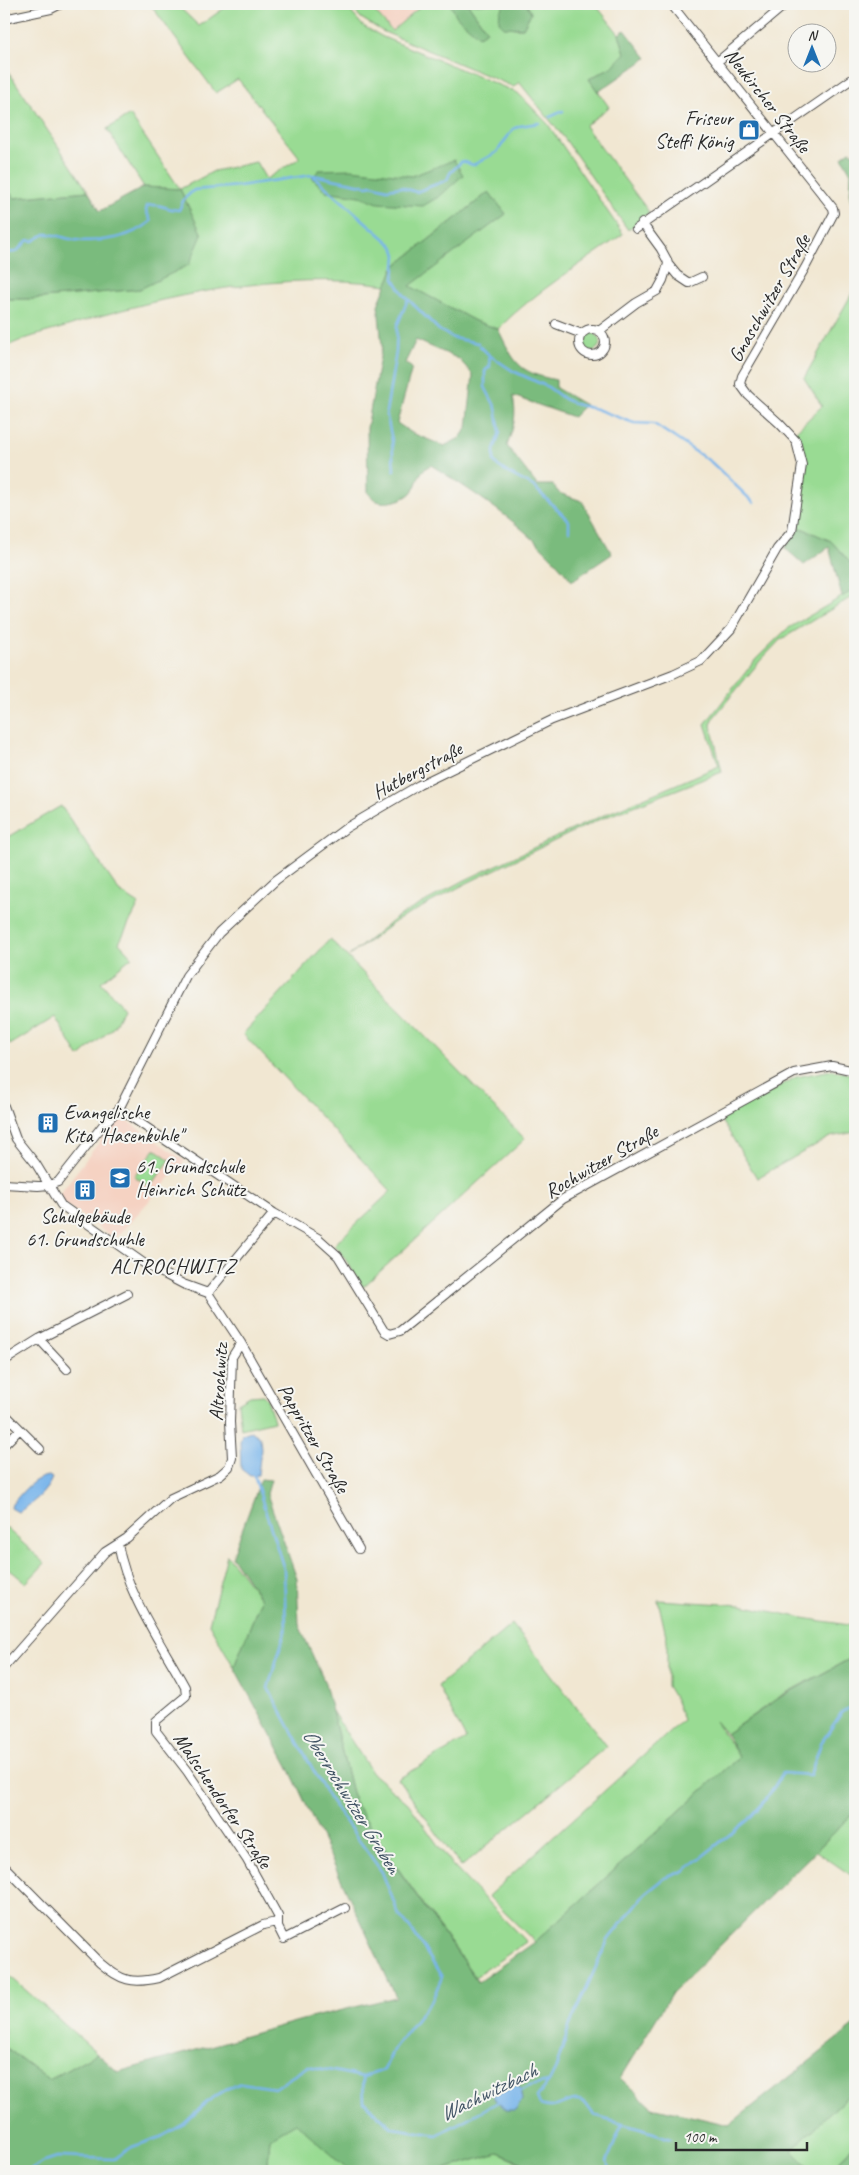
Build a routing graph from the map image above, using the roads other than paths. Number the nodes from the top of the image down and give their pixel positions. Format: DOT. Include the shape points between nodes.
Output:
graph roads {
  1 [pos="62,4"];
  2 [pos="671,4"];
  3 [pos="786,4"];
  4 [pos="4,20"];
  5 [pos="716,62"];
  6 [pos="855,77"];
  7 [pos="773,134"];
  8 [pos="833,218"];
  9 [pos="642,223"];
  10 [pos="636,229"];
  11 [pos="668,264"];
  12 [pos="702,278"];
  13 [pos="556,324"];
  14 [pos="599,331"];
  15 [pos="582,334"];
  16 [pos="790,434"];
  17 [pos="855,1071"];
  18 [pos="4,1106"];
  19 [pos="119,1109"];
  20 [pos="4,1184"];
  21 [pos="49,1185"];
  22 [pos="274,1213"];
  23 [pos="208,1293"];
  24 [pos="127,1294"];
  25 [pos="39,1339"];
  26 [pos="241,1343"];
  27 [pos="4,1361"];
  28 [pos="67,1369"];
  29 [pos="4,1413"];
  30 [pos="19,1430"];
  31 [pos="4,1445"];
  32 [pos="40,1449"];
  33 [pos="118,1544"];
  34 [pos="359,1549"];
  35 [pos="4,1667"];
  36 [pos="4,1866"];
  37 [pos="346,1908"];
  38 [pos="276,1922"];
  1 -- 4 [label="street"];
  2 -- 5 [label="street, Neukircher Straße"];
  3 -- 5 [label="street"];
  5 -- 7 [label="street, Neukircher Straße"];
  6 -- 7 [label="street"];
  7 -- 8 [label="street, Neukircher Straße" via="832,208"];
  7 -- 9 [label="street"];
  8 -- 16 [label="street, Gnaschwitzer Straße" via="740,380 741,388"];
  9 -- 10 [label="street"];
  9 -- 11 [label="street" via="662,249"];
  11 -- 12 [label="street" via="689,283"];
  11 -- 14 [label="street" via="656,291"];
  13 -- 15 [label="street"];
  14 -- 15 [label="street" via="590,330"];
  14 -- 15 [label="street" via="604,337 604,345 594,355 581,349 579,341"];
  16 -- 19 [label="street, Hutbergstraße" via="799,449 802,465 792,531 777,549 731,629 701,661 552,720 419,785 346,828 276,880 219,933 186,976"];
  17 -- 22 [label="street, Rochwitzer Straße" via="832,1066 794,1073 563,1199 400,1331 389,1334 330,1247"];
  18 -- 21 [label="street" via="16,1139"];
  19 -- 21 [label="street, Hutbergstraße" via="63,1177"];
  19 -- 22 [label="street"];
  20 -- 21 [label="street"];
  21 -- 23 [label="street" via="60,1205 145,1264"];
  22 -- 23 [label="street"];
  23 -- 26 [label="street, Altrochwitz"];
  24 -- 25 [label="street"];
  25 -- 27 [label="street"];
  25 -- 28 [label="street"];
  26 -- 33 [label="street, Altrochwitz" via="232,1357 232,1458 229,1467 220,1475 171,1498"];
  26 -- 34 [label="street, Pappritzer Straße"];
  29 -- 30 [label="street"];
  30 -- 31 [label="street"];
  30 -- 32 [label="street"];
  33 -- 35 [label="street" via="105,1552"];
  33 -- 38 [label="street, Malschendorfer Straße" via="122,1566 132,1590 185,1687 186,1696 156,1721 156,1731 248,1860 278,1916"];
  36 -- 38 [label="street" via="100,1963 128,1981 160,1978 263,1925"];
  37 -- 38 [label="street" via="284,1939"];
}
